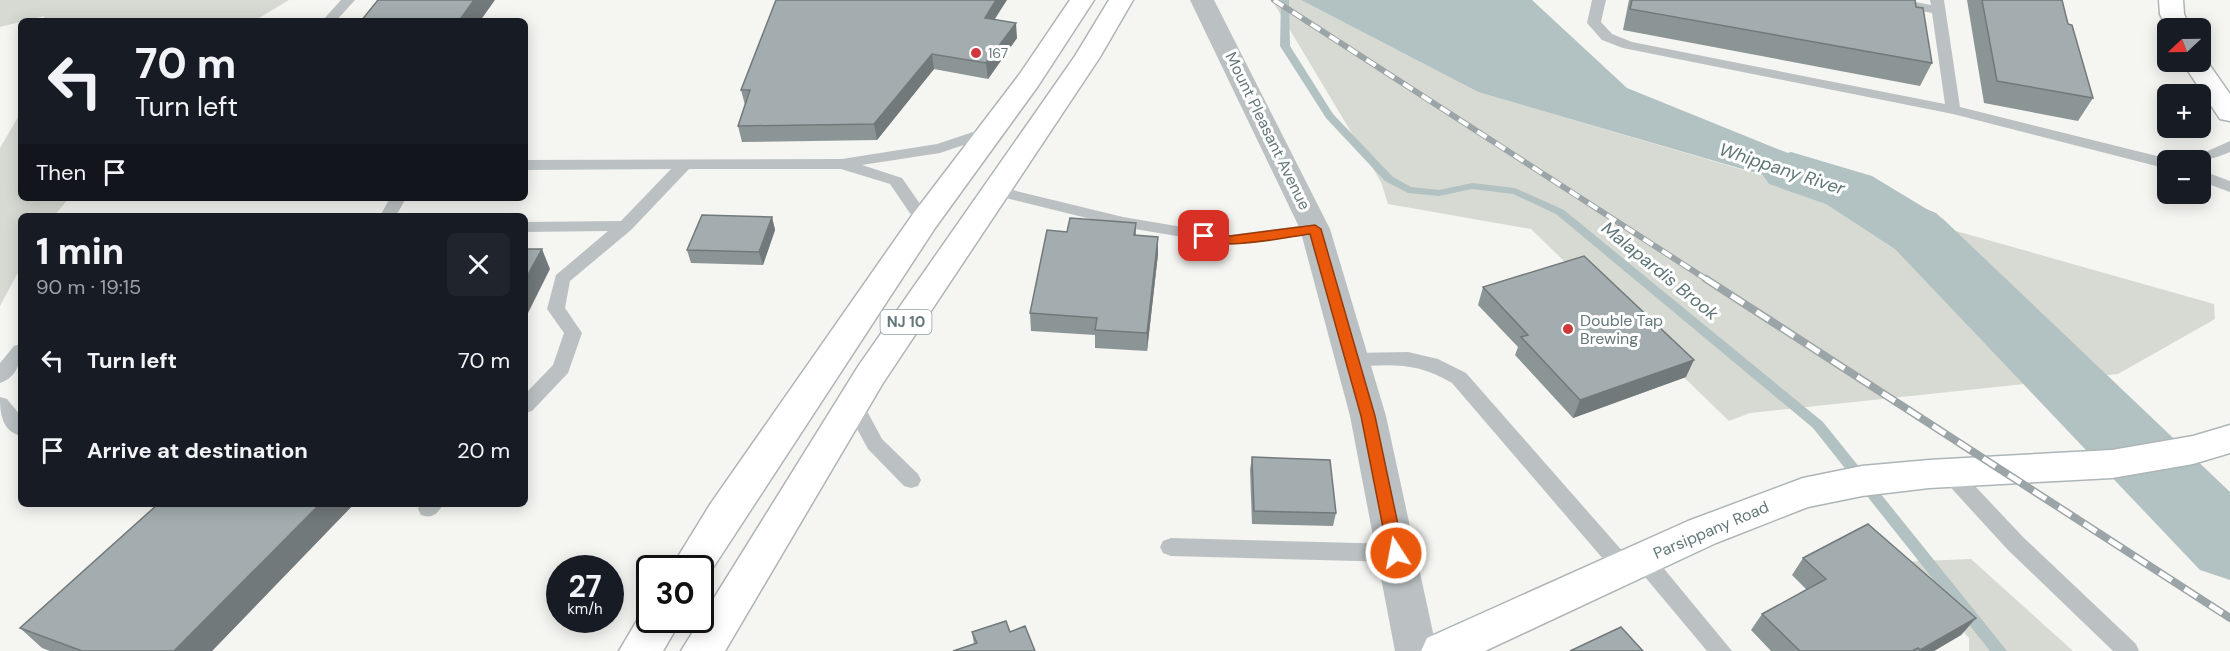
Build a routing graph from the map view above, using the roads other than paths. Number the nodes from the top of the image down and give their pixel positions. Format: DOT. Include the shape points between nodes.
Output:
graph roads {
  1 [pos="348,0"];
  2 [pos="1082,0"];
  3 [pos="1121,0"];
  4 [pos="1202,0"];
  5 [pos="1599,0"];
  6 [pos="1883,0"];
  7 [pos="2171,0"];
  8 [pos="1938,5"];
  9 [pos="332,18"];
  10 [pos="2174,18"];
  11 [pos="2202,72"];
  12 [pos="1953,110"];
  13 [pos="2230,113"];
  14 [pos="991,131"];
  15 [pos="2230,146"];
  16 [pos="2211,155"];
  17 [pos="2157,161"];
  18 [pos="685,164"];
  19 [pos="842,164"];
  20 [pos="528,165"];
  21 [pos="2211,179"];
  22 [pos="2230,187"];
  23 [pos="996,191"];
  24 [pos="924,221"];
  25 [pos="528,226"];
  26 [pos="625,226"];
  27 [pos="1315,229"];
  28 [pos="18,355"];
  29 [pos="1352,360"];
  30 [pos="0,376"];
  31 [pos="528,403"];
  32 [pos="853,403"];
  33 [pos="0,404"];
  34 [pos="18,425"];
  35 [pos="2230,439"];
  36 [pos="1940,474"];
  37 [pos="911,480"];
  38 [pos="1171,547"];
  39 [pos="1396,553"];
  40 [pos="699,555"];
  41 [pos="1633,563"];
  42 [pos="652,633"];
  43 [pos="640,651"];
  44 [pos="702,651"];
  45 [pos="1416,651"];
  46 [pos="1442,651"];
  47 [pos="1721,651"];
  48 [pos="2128,651"];
  1 -- 9 [label="lane"];
  2 -- 14 [label="main road, NJ 10"];
  3 -- 23 [label="main road, NJ 10"];
  4 -- 27 [label="street, Mount Pleasant Avenue"];
  5 -- 12 [label="lane" via="1594,22 1607,37 1628,45"];
  6 -- 8 [label="lane"];
  7 -- 10 [label="main road"];
  8 -- 12 [label="lane"];
  11 -- 13 [label="main road"];
  12 -- 17 [label="lane"];
  14 -- 19 [label="lane" via="940,148"];
  14 -- 24 [label="main road, NJ 10"];
  15 -- 16 [label="lane"];
  18 -- 19 [label="lane"];
  18 -- 20 [label="lane"];
  18 -- 26 [label="lane"];
  19 -- 24 [label="lane" via="896,181"];
  21 -- 22 [label="lane"];
  23 -- 27 [label="lane" via="1124,222 1230,240"];
  23 -- 32 [label="main road, NJ 10"];
  24 -- 40 [label="main road, NJ 10"];
  25 -- 26 [label="lane"];
  26 -- 31 [label="lane" via="562,279 556,309 573,333 561,368"];
  27 -- 29 [label="street, Mount Pleasant Avenue"];
  28 -- 30 [label="lane"];
  29 -- 39 [label="street, Mount Pleasant Avenue" via="1368,416"];
  29 -- 41 [label="lane" via="1418,357 1459,378"];
  32 -- 37 [label="lane" via="875,444"];
  32 -- 44 [label="main road, NJ 10"];
  33 -- 34 [label="lane"];
  35 -- 36 [label="main road, Parsippany Road" via="2193,450 2112,464"];
  36 -- 41 [label="main road, Parsippany Road" via="1862,481 1803,493"];
  36 -- 48 [label="lane"];
  38 -- 39 [label="lane"];
  39 -- 45 [label="street, Mount Pleasant Avenue"];
  41 -- 46 [label="main road, Parsippany Road"];
  41 -- 47 [label="lane"];
  42 -- 43 [label="main road"];
}
